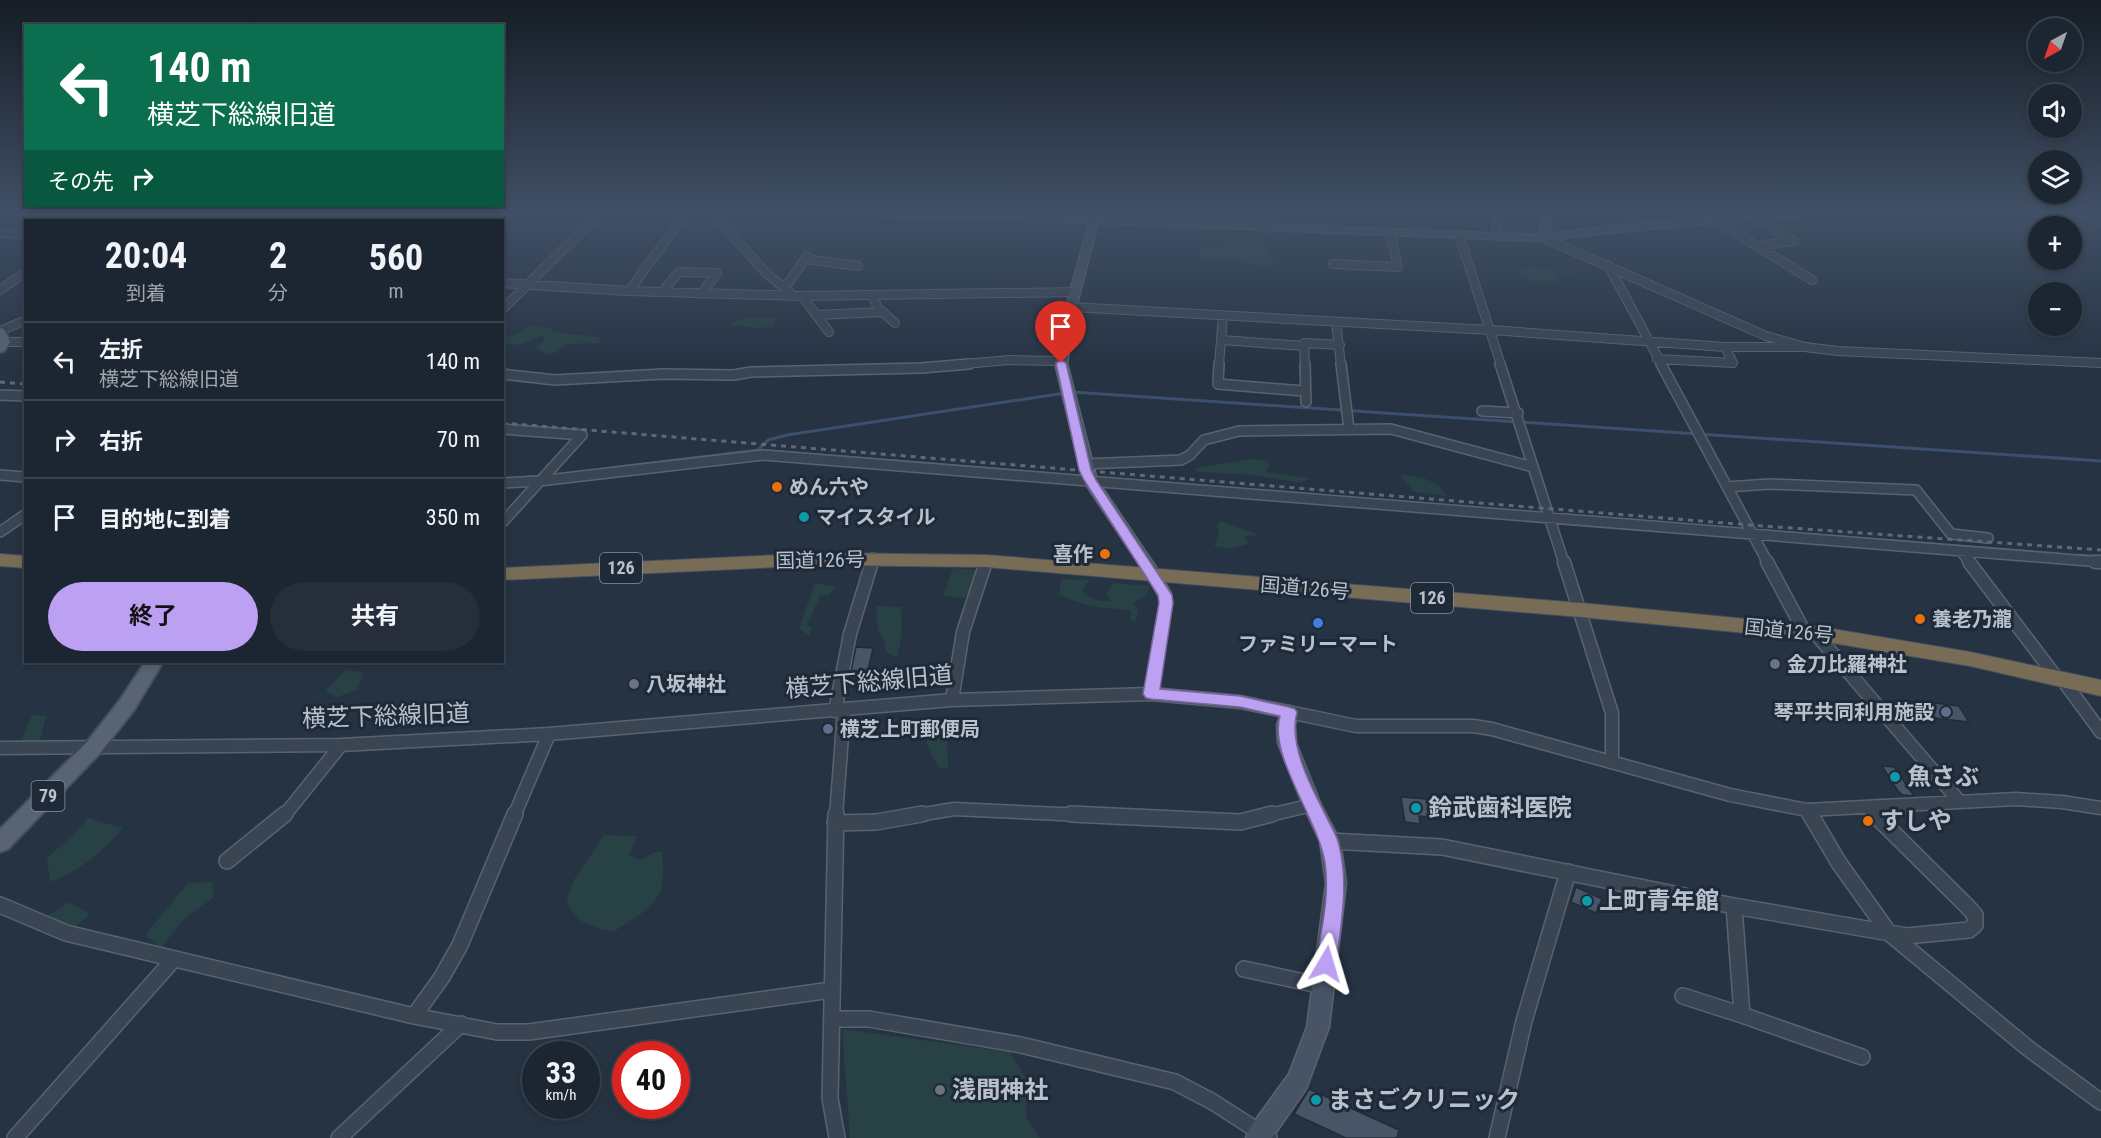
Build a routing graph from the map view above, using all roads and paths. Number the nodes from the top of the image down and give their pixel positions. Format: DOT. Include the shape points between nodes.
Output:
graph roads {
  1 [pos="551,262"];
  2 [pos="650,262"];
  3 [pos="756,262"];
  4 [pos="803,262"];
  5 [pos="833,262"];
  6 [pos="1084,262"];
  7 [pos="1397,262"];
  8 [pos="1468,262"];
  9 [pos="1601,262"];
  10 [pos="1783,262"];
  11 [pos="1333,264"];
  12 [pos="1608,265"];
  13 [pos="858,266"];
  14 [pos="21,275"];
  15 [pos="1812,280"];
  16 [pos="504,283"];
  17 [pos="527,286"];
  18 [pos="783,286"];
  19 [pos="0,290"];
  20 [pos="629,291"];
  21 [pos="662,292"];
  22 [pos="1076,292"];
  23 [pos="702,294"];
  24 [pos="798,296"];
  25 [pos="872,296"];
  26 [pos="1071,307"];
  27 [pos="504,308"];
  28 [pos="884,312"];
  29 [pos="816,315"];
  30 [pos="1223,315"];
  31 [pos="24,321"];
  32 [pos="1336,322"];
  33 [pos="895,323"];
  34 [pos="1491,330"];
  35 [pos="829,332"];
  36 [pos="1,338"];
  37 [pos="1222,340"];
  38 [pos="24,342"];
  39 [pos="1649,342"];
  40 [pos="1340,345"];
  41 [pos="1304,346"];
  42 [pos="1725,347"];
  43 [pos="1805,347"];
  44 [pos="1657,358"];
  45 [pos="1061,361"];
  46 [pos="2101,363"];
  47 [pos="504,374"];
  48 [pos="1304,391"];
  49 [pos="0,395"];
  50 [pos="24,396"];
  51 [pos="1306,402"];
  52 [pos="1482,411"];
  53 [pos="1518,413"];
  54 [pos="504,429"];
  55 [pos="1349,429"];
  56 [pos="1533,467"];
  57 [pos="1088,474"];
  58 [pos="0,475"];
  59 [pos="24,477"];
  60 [pos="542,478"];
  61 [pos="504,483"];
  62 [pos="1727,487"];
  63 [pos="24,515"];
  64 [pos="1549,517"];
  65 [pos="504,520"];
  66 [pos="0,532"];
  67 [pos="1752,532"];
  68 [pos="1988,538"];
  69 [pos="1961,551"];
  70 [pos="873,558"];
  71 [pos="0,560"];
  72 [pos="986,561"];
  73 [pos="24,562"];
  74 [pos="2101,562"];
  75 [pos="504,574"];
  76 [pos="1154,576"];
  77 [pos="1581,610"];
  78 [pos="1809,632"];
  79 [pos="153,663"];
  80 [pos="2059,678"];
  81 [pos="2101,688"];
  82 [pos="1151,694"];
  83 [pos="952,700"];
  84 [pos="839,711"];
  85 [pos="1289,712"];
  86 [pos="2101,732"];
  87 [pos="549,734"];
  88 [pos="341,745"];
  89 [pos="94,747"];
  90 [pos="0,748"];
  91 [pos="1612,760"];
  92 [pos="1959,801"];
  93 [pos="1312,805"];
  94 [pos="1867,807"];
  95 [pos="2101,808"];
  96 [pos="1807,810"];
  97 [pos="835,824"];
  98 [pos="1330,842"];
  99 [pos="0,843"];
  100 [pos="227,861"];
  101 [pos="1568,872"];
  102 [pos="0,905"];
  103 [pos="1734,906"];
  104 [pos="1889,933"];
  105 [pos="174,959"];
  106 [pos="1244,969"];
  107 [pos="1323,986"];
  108 [pos="831,990"];
  109 [pos="1683,996"];
  110 [pos="1742,1015"];
  111 [pos="414,1016"];
  112 [pos="832,1019"];
  113 [pos="461,1024"];
  114 [pos="1862,1057"];
  115 [pos="2101,1102"];
  116 [pos="1262,1137"];
  117 [pos="15,1138"];
  118 [pos="339,1138"];
  119 [pos="837,1138"];
  120 [pos="1497,1138"];
  1 -- 17 [label="street"];
  2 -- 20 [label="street"];
  3 -- 18 [label="street"];
  4 -- 18 [label="street"];
  5 -- 13 [label="street"];
  6 -- 22 [label="street"];
  7 -- 11 [label="street" via="1398,267"];
  8 -- 34 [label="street"];
  9 -- 12 [label="street"];
  10 -- 15 [label="street"];
  12 -- 39 [label="street"];
  12 -- 43 [label="street" via="1766,336"];
  14 -- 19 [label="street"];
  16 -- 17 [label="street"];
  17 -- 20 [label="street"];
  17 -- 27 [label="street"];
  18 -- 24 [label="street"];
  20 -- 21 [label="street"];
  21 -- 23 [label="street"];
  21 -- 23 [label="street" via="679,272 717,273"];
  22 -- 25 [label="street"];
  22 -- 26 [label="street"];
  23 -- 24 [label="street"];
  24 -- 25 [label="street"];
  24 -- 29 [label="street"];
  25 -- 28 [label="street"];
  26 -- 30 [label="street"];
  26 -- 45 [label="street"];
  28 -- 29 [label="street"];
  28 -- 33 [label="street"];
  29 -- 35 [label="street"];
  30 -- 32 [label="street"];
  30 -- 37 [label="street"];
  31 -- 36 [label="street"];
  32 -- 34 [label="street"];
  32 -- 40 [label="street"];
  34 -- 39 [label="street"];
  34 -- 53 [label="street"];
  36 -- 38 [label="street"];
  37 -- 41 [label="street"];
  37 -- 48 [label="street" via="1218,384"];
  39 -- 42 [label="street"];
  39 -- 44 [label="street"];
  40 -- 41 [label="street"];
  40 -- 55 [label="street"];
  41 -- 48 [label="street"];
  42 -- 43 [label="street"];
  42 -- 44 [label="street" via="1733,363"];
  43 -- 46 [label="street"];
  44 -- 62 [label="street"];
  45 -- 47 [label="street" via="555,380"];
  45 -- 57 [label="street"];
  48 -- 51 [label="street"];
  49 -- 50 [label="street"];
  52 -- 53 [label="street"];
  53 -- 56 [label="street"];
  54 -- 60 [label="street" via="582,435"];
  55 -- 56 [label="street" via="1391,429"];
  55 -- 57 [label="street" via="1239,431 1204,440 1181,460"];
  56 -- 64 [label="street"];
  57 -- 60 [label="street" via="763,455"];
  57 -- 64 [label="street"];
  57 -- 76 [label="street"];
  58 -- 59 [label="street"];
  60 -- 61 [label="street"];
  60 -- 65 [label="street"];
  62 -- 67 [label="street"];
  62 -- 68 [label="street" via="1769,484 1916,490 1951,534"];
  63 -- 66 [label="street"];
  64 -- 67 [label="street"];
  64 -- 77 [label="street"];
  67 -- 69 [label="street"];
  67 -- 78 [label="street"];
  69 -- 74 [label="street"];
  69 -- 80 [label="street"];
  70 -- 72 [label="highway, 国道126号 / 126"];
  70 -- 75 [label="highway, 国道126号 / 126"];
  70 -- 84 [label="street" via="850,634"];
  71 -- 73 [label="highway"];
  72 -- 76 [label="highway, 国道126号 / 126"];
  72 -- 83 [label="street" via="963,632"];
  76 -- 77 [label="highway, 国道126号 / 126"];
  76 -- 82 [label="street" via="1166,603"];
  77 -- 78 [label="highway, 国道126号 / 126"];
  77 -- 91 [label="street" via="1612,713"];
  78 -- 80 [label="highway, 国道126号 / 126" via="1905,646"];
  78 -- 92 [label="street"];
  79 -- 89 [label="main road, 79"];
  80 -- 81 [label="highway, 国道126号 / 126"];
  80 -- 86 [label="street"];
  82 -- 83 [label="street, 横芝下総線旧道"];
  82 -- 85 [label="street, 横芝下総線旧道" via="1240,702"];
  83 -- 84 [label="street, 横芝下総線旧道"];
  84 -- 87 [label="street, 横芝下総線旧道"];
  84 -- 97 [label="street"];
  85 -- 91 [label="street, 横芝下総線旧道" via="1356,726 1473,726"];
  85 -- 93 [label="street" via="1287,743"];
  87 -- 88 [label="street, 横芝下総線旧道"];
  87 -- 111 [label="street" via="460,945"];
  88 -- 89 [label="street, 横芝下総線旧道"];
  88 -- 100 [label="street" via="284,817"];
  89 -- 90 [label="street, 横芝下総線旧道"];
  89 -- 99 [label="main road, 79"];
  91 -- 96 [label="street, 横芝下総線旧道" via="1730,795"];
  92 -- 94 [label="street, 横芝下総線旧道"];
  92 -- 95 [label="street, 横芝下総線旧道" via="2016,799"];
  93 -- 97 [label="street" via="1240,822 954,809 876,822"];
  93 -- 98 [label="street"];
  94 -- 96 [label="street, 横芝下総線旧道"];
  94 -- 104 [label="street" via="1967,906 1976,921 1969,930 1907,936"];
  96 -- 104 [label="street"];
  97 -- 108 [label="street"];
  98 -- 101 [label="street" via="1442,847"];
  98 -- 107 [label="street" via="1336,883"];
  101 -- 103 [label="street"];
  101 -- 120 [label="street" via="1524,1021"];
  102 -- 105 [label="street" via="66,933"];
  103 -- 104 [label="street"];
  103 -- 110 [label="street"];
  104 -- 115 [label="street" via="2056,1070"];
  105 -- 111 [label="street"];
  105 -- 117 [label="street"];
  106 -- 107 [label="street"];
  107 -- 116 [label="street" via="1318,1027 1298,1081"];
  108 -- 112 [label="street"];
  108 -- 113 [label="street" via="529,1032 498,1032"];
  109 -- 110 [label="street"];
  110 -- 114 [label="street"];
  111 -- 113 [label="street"];
  112 -- 116 [label="street" via="869,1019 1021,1045 1175,1082 1213,1102"];
  112 -- 119 [label="street" via="831,1098"];
  113 -- 118 [label="street"];
}
